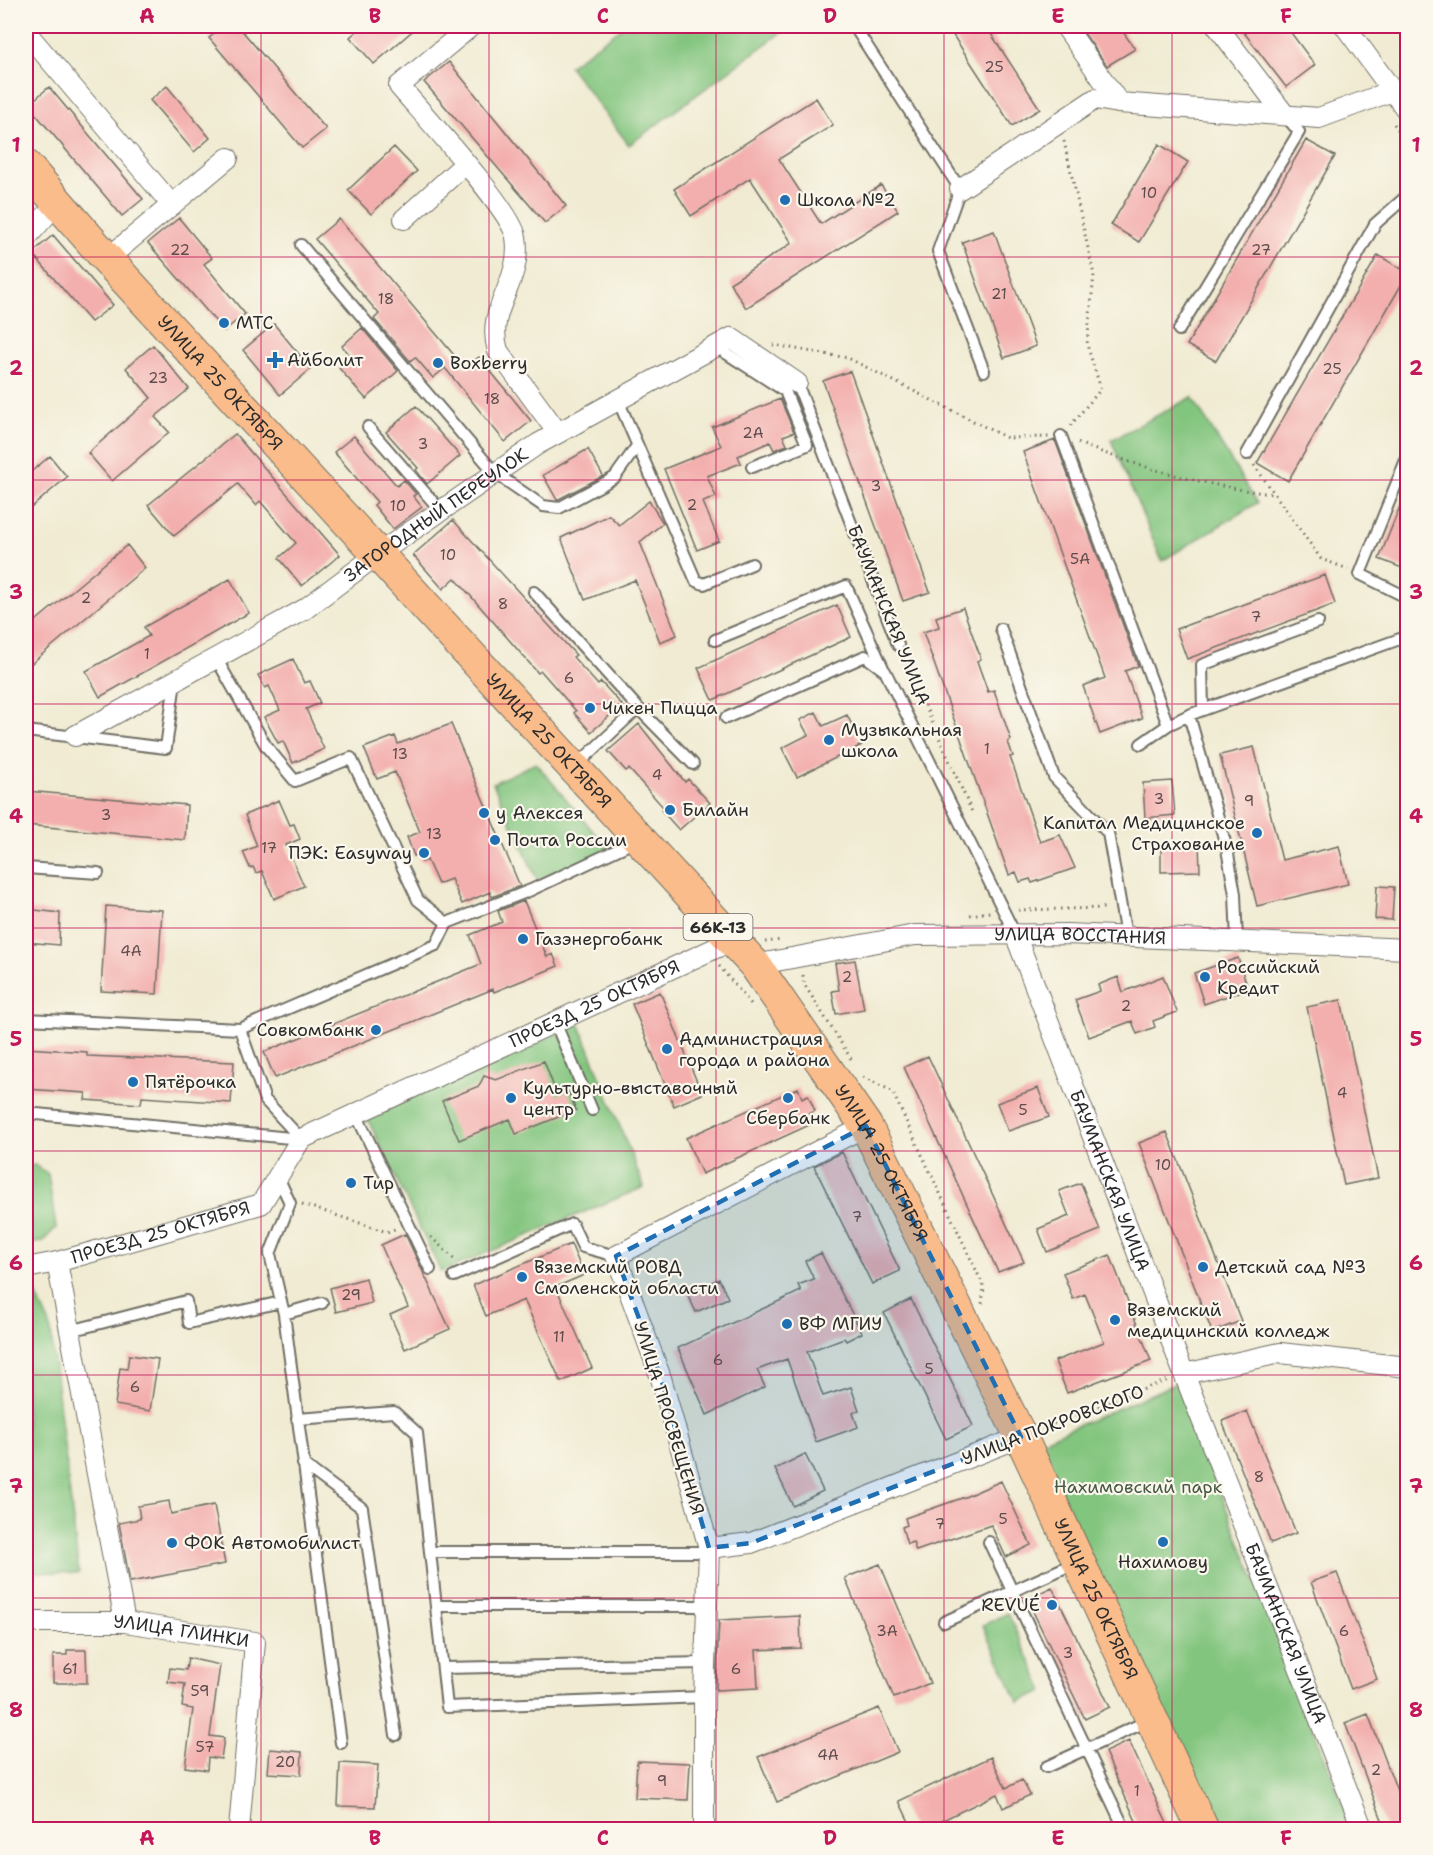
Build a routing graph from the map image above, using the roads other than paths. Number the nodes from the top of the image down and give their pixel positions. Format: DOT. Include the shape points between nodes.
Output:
graph roads {
  1 [pos="471,26"];
  2 [pos="854,26"];
  3 [pos="1065,26"];
  4 [pos="1216,26"];
  5 [pos="1345,26"];
  6 [pos="26,32"];
  7 [pos="1392,91"];
  8 [pos="1119,103"];
  9 [pos="1407,111"];
  10 [pos="1285,115"];
  11 [pos="228,158"];
  12 [pos="465,164"];
  13 [pos="26,166"];
  14 [pos="960,189"];
  15 [pos="1407,195"];
  16 [pos="57,202"];
  17 [pos="172,205"];
  18 [pos="404,219"];
  19 [pos="26,238"];
  20 [pos="301,245"];
  21 [pos="107,259"];
  22 [pos="1179,330"];
  23 [pos="715,346"];
  24 [pos="984,372"];
  25 [pos="797,383"];
  26 [pos="618,400"];
  27 [pos="368,427"];
  28 [pos="558,433"];
  29 [pos="1061,436"];
  30 [pos="637,446"];
  31 [pos="1247,454"];
  32 [pos="1407,455"];
  33 [pos="752,467"];
  34 [pos="495,473"];
  35 [pos="441,511"];
  36 [pos="378,554"];
  37 [pos="752,564"];
  38 [pos="534,592"];
  39 [pos="1407,598"];
  40 [pos="1318,622"];
  41 [pos="1000,629"];
  42 [pos="1407,636"];
  43 [pos="715,640"];
  44 [pos="898,645"];
  45 [pos="216,658"];
  46 [pos="885,671"];
  47 [pos="176,680"];
  48 [pos="638,708"];
  49 [pos="1203,710"];
  50 [pos="1189,715"];
  51 [pos="726,718"];
  52 [pos="1168,725"];
  53 [pos="26,731"];
  54 [pos="75,735"];
  55 [pos="1141,744"];
  56 [pos="693,764"];
  57 [pos="574,768"];
  58 [pos="639,840"];
  59 [pos="26,868"];
  60 [pos="98,873"];
  61 [pos="447,923"];
  62 [pos="1015,934"];
  63 [pos="1126,936"];
  64 [pos="1237,942"];
  65 [pos="748,949"];
  66 [pos="1407,949"];
  67 [pos="26,1019"];
  68 [pos="555,1022"];
  69 [pos="240,1029"];
  70 [pos="592,1110"];
  71 [pos="26,1113"];
  72 [pos="356,1114"];
  73 [pos="866,1126"];
  74 [pos="301,1139"];
  75 [pos="278,1177"];
  76 [pos="616,1256"];
  77 [pos="57,1262"];
  78 [pos="26,1268"];
  79 [pos="430,1269"];
  80 [pos="454,1276"];
  81 [pos="281,1302"];
  82 [pos="322,1303"];
  83 [pos="284,1314"];
  84 [pos="70,1331"];
  85 [pos="1407,1367"];
  86 [pos="1184,1374"];
  87 [pos="297,1419"];
  88 [pos="1021,1437"];
  89 [pos="303,1464"];
  90 [pos="989,1542"];
  91 [pos="709,1550"];
  92 [pos="430,1552"];
  93 [pos="1079,1562"];
  94 [pos="1013,1591"];
  95 [pos="436,1606"];
  96 [pos="707,1606"];
  97 [pos="26,1622"];
  98 [pos="125,1622"];
  99 [pos="944,1622"];
  100 [pos="705,1663"];
  101 [pos="443,1668"];
  102 [pos="704,1696"];
  103 [pos="1152,1719"];
  104 [pos="396,1735"];
  105 [pos="341,1743"];
  106 [pos="1087,1749"];
  107 [pos="1046,1767"];
  108 [pos="239,1830"];
  109 [pos="704,1830"];
  110 [pos="1125,1830"];
  111 [pos="1203,1830"];
  112 [pos="1363,1830"];
  1 -- 12 [label="street" via="399,86"];
  2 -- 14 [label="lane"];
  3 -- 8 [label="street"];
  4 -- 10 [label="street"];
  5 -- 7 [label="street"];
  6 -- 17 [label="street"];
  7 -- 9 [label="street"];
  7 -- 10 [label="street" via="1318,118"];
  8 -- 10 [label="street"];
  8 -- 14 [label="street" via="1095,99"];
  10 -- 22 [label="lane" via="1299,132"];
  11 -- 17 [label="street"];
  12 -- 18 [label="street"];
  12 -- 28 [label="street" via="516,235 513,275 496,314 493,335 498,351"];
  13 -- 16 [label="main road, УЛИЦА 25 ОКТЯБРЯ / 66К-13"];
  14 -- 24 [label="lane" via="938,251"];
  15 -- 31 [label="lane" via="1376,224"];
  16 -- 19 [label="street"];
  16 -- 21 [label="main road, УЛИЦА 25 ОКТЯБРЯ / 66К-13"];
  17 -- 21 [label="street"];
  20 -- 34 [label="lane"];
  21 -- 36 [label="main road, УЛИЦА 25 ОКТЯБРЯ / 66К-13"];
  23 -- 25 [label="street, ЗАГОРОДНЫЙ ПЕРЕУЛОК" via="731,338"];
  23 -- 26 [label="street, ЗАГОРОДНЫЙ ПЕРЕУЛОК"];
  23 -- 33 [label="lane" via="785,391 807,445"];
  25 -- 44 [label="lane, БАУМАНСКАЯ УЛИЦА"];
  26 -- 28 [label="street, ЗАГОРОДНЫЙ ПЕРЕУЛОК"];
  26 -- 30 [label="lane"];
  27 -- 35 [label="lane"];
  28 -- 34 [label="street, ЗАГОРОДНЫЙ ПЕРЕУЛОК"];
  29 -- 52 [label="lane"];
  30 -- 34 [label="lane" via="615,477 559,508 543,506"];
  30 -- 37 [label="lane" via="696,581 704,584"];
  32 -- 39 [label="lane" via="1360,574"];
  34 -- 35 [label="street, ЗАГОРОДНЫЙ ПЕРЕУЛОК"];
  35 -- 36 [label="street, ЗАГОРОДНЫЙ ПЕРЕУЛОК"];
  36 -- 45 [label="street, ЗАГОРОДНЫЙ ПЕРЕУЛОК" via="305,609"];
  36 -- 57 [label="main road, УЛИЦА 25 ОКТЯБРЯ / 66К-13"];
  38 -- 48 [label="lane"];
  40 -- 49 [label="lane" via="1202,665"];
  41 -- 63 [label="lane" via="1054,777 1108,833"];
  42 -- 49 [label="lane"];
  43 -- 46 [label="lane" via="846,586"];
  45 -- 47 [label="street, ЗАГОРОДНЫЙ ПЕРЕУЛОК"];
  45 -- 61 [label="lane" via="266,746 295,781 351,758 418,900"];
  46 -- 51 [label="lane" via="865,656"];
  46 -- 62 [label="lane"];
  47 -- 54 [label="street, ЗАГОРОДНЫЙ ПЕРЕУЛОК"];
  47 -- 54 [label="lane" via="166,748"];
  48 -- 56 [label="lane"];
  48 -- 57 [label="lane"];
  49 -- 50 [label="lane"];
  50 -- 52 [label="lane"];
  50 -- 64 [label="lane" via="1227,849 1235,894"];
  52 -- 55 [label="lane"];
  53 -- 54 [label="lane"];
  57 -- 58 [label="main road, УЛИЦА 25 ОКТЯБРЯ / 66К-13"];
  58 -- 61 [label="lane" via="531,890"];
  58 -- 65 [label="main road, УЛИЦА 25 ОКТЯБРЯ / 66К-13"];
  59 -- 60 [label="lane"];
  61 -- 69 [label="lane" via="436,945"];
  62 -- 63 [label="street, УЛИЦА ВОССТАНИЯ"];
  62 -- 65 [label="street, УЛИЦА ВОССТАНИЯ" via="915,935 794,958"];
  62 -- 86 [label="street, БАУМАНСКАЯ УЛИЦА"];
  63 -- 64 [label="street, УЛИЦА ВОССТАНИЯ"];
  64 -- 66 [label="street, УЛИЦА ВОССТАНИЯ"];
  65 -- 68 [label="street, ПРОЕЗД 25 ОКТЯБРЯ"];
  65 -- 73 [label="main road, УЛИЦА 25 ОКТЯБРЯ / 66К-13"];
  67 -- 69 [label="lane"];
  68 -- 70 [label="lane"];
  68 -- 72 [label="street, ПРОЕЗД 25 ОКТЯБРЯ"];
  69 -- 74 [label="lane" via="265,1100"];
  71 -- 74 [label="lane"];
  72 -- 74 [label="street, ПРОЕЗД 25 ОКТЯБРЯ"];
  72 -- 79 [label="lane"];
  73 -- 76 [label="street"];
  73 -- 88 [label="main road, УЛИЦА 25 ОКТЯБРЯ / 66К-13"];
  74 -- 75 [label="street, ПРОЕЗД 25 ОКТЯБРЯ"];
  75 -- 77 [label="street, ПРОЕЗД 25 ОКТЯБРЯ" via="261,1204"];
  75 -- 81 [label="lane" via="290,1203 270,1254"];
  76 -- 80 [label="lane" via="583,1247 572,1224"];
  76 -- 91 [label="street, УЛИЦА ПРОСВЕЩЕНИЯ" via="661,1378"];
  77 -- 78 [label="street"];
  77 -- 84 [label="street, ПРОЕЗД 25 ОКТЯБРЯ"];
  81 -- 83 [label="lane"];
  81 -- 84 [label="lane" via="189,1323 186,1301"];
  82 -- 83 [label="lane"];
  83 -- 87 [label="lane"];
  84 -- 98 [label="street, ПРОЕЗД 25 ОКТЯБРЯ"];
  85 -- 86 [label="street" via="1280,1353"];
  86 -- 112 [label="street, БАУМАНСКАЯ УЛИЦА"];
  87 -- 89 [label="lane"];
  87 -- 92 [label="lane" via="394,1412 417,1432"];
  88 -- 91 [label="street, УЛИЦА ПОКРОВСКОГО" via="751,1543"];
  88 -- 93 [label="main road, УЛИЦА 25 ОКТЯБРЯ / 66К-13"];
  89 -- 104 [label="lane" via="362,1508"];
  89 -- 105 [label="lane"];
  90 -- 94 [label="lane"];
  91 -- 92 [label="lane"];
  91 -- 96 [label="street, УЛИЦА ПРОСВЕЩЕНИЯ"];
  92 -- 95 [label="lane"];
  93 -- 94 [label="lane"];
  93 -- 103 [label="main road, УЛИЦА 25 ОКТЯБРЯ / 66К-13"];
  94 -- 99 [label="lane"];
  94 -- 106 [label="lane"];
  95 -- 96 [label="lane"];
  95 -- 101 [label="lane"];
  96 -- 100 [label="street, УЛИЦА ПРОСВЕЩЕНИЯ"];
  97 -- 98 [label="street, УЛИЦА ГЛИНКИ"];
  98 -- 108 [label="street, УЛИЦА ГЛИНКИ" via="255,1642"];
  100 -- 101 [label="lane"];
  100 -- 102 [label="street, УЛИЦА ПРОСВЕЩЕНИЯ"];
  101 -- 102 [label="lane" via="447,1707"];
  102 -- 109 [label="street, УЛИЦА ПРОСВЕЩЕНИЯ"];
  103 -- 106 [label="lane"];
  103 -- 111 [label="main road, УЛИЦА 25 ОКТЯБРЯ / 66К-13"];
  106 -- 107 [label="lane"];
  106 -- 110 [label="lane"];
}
